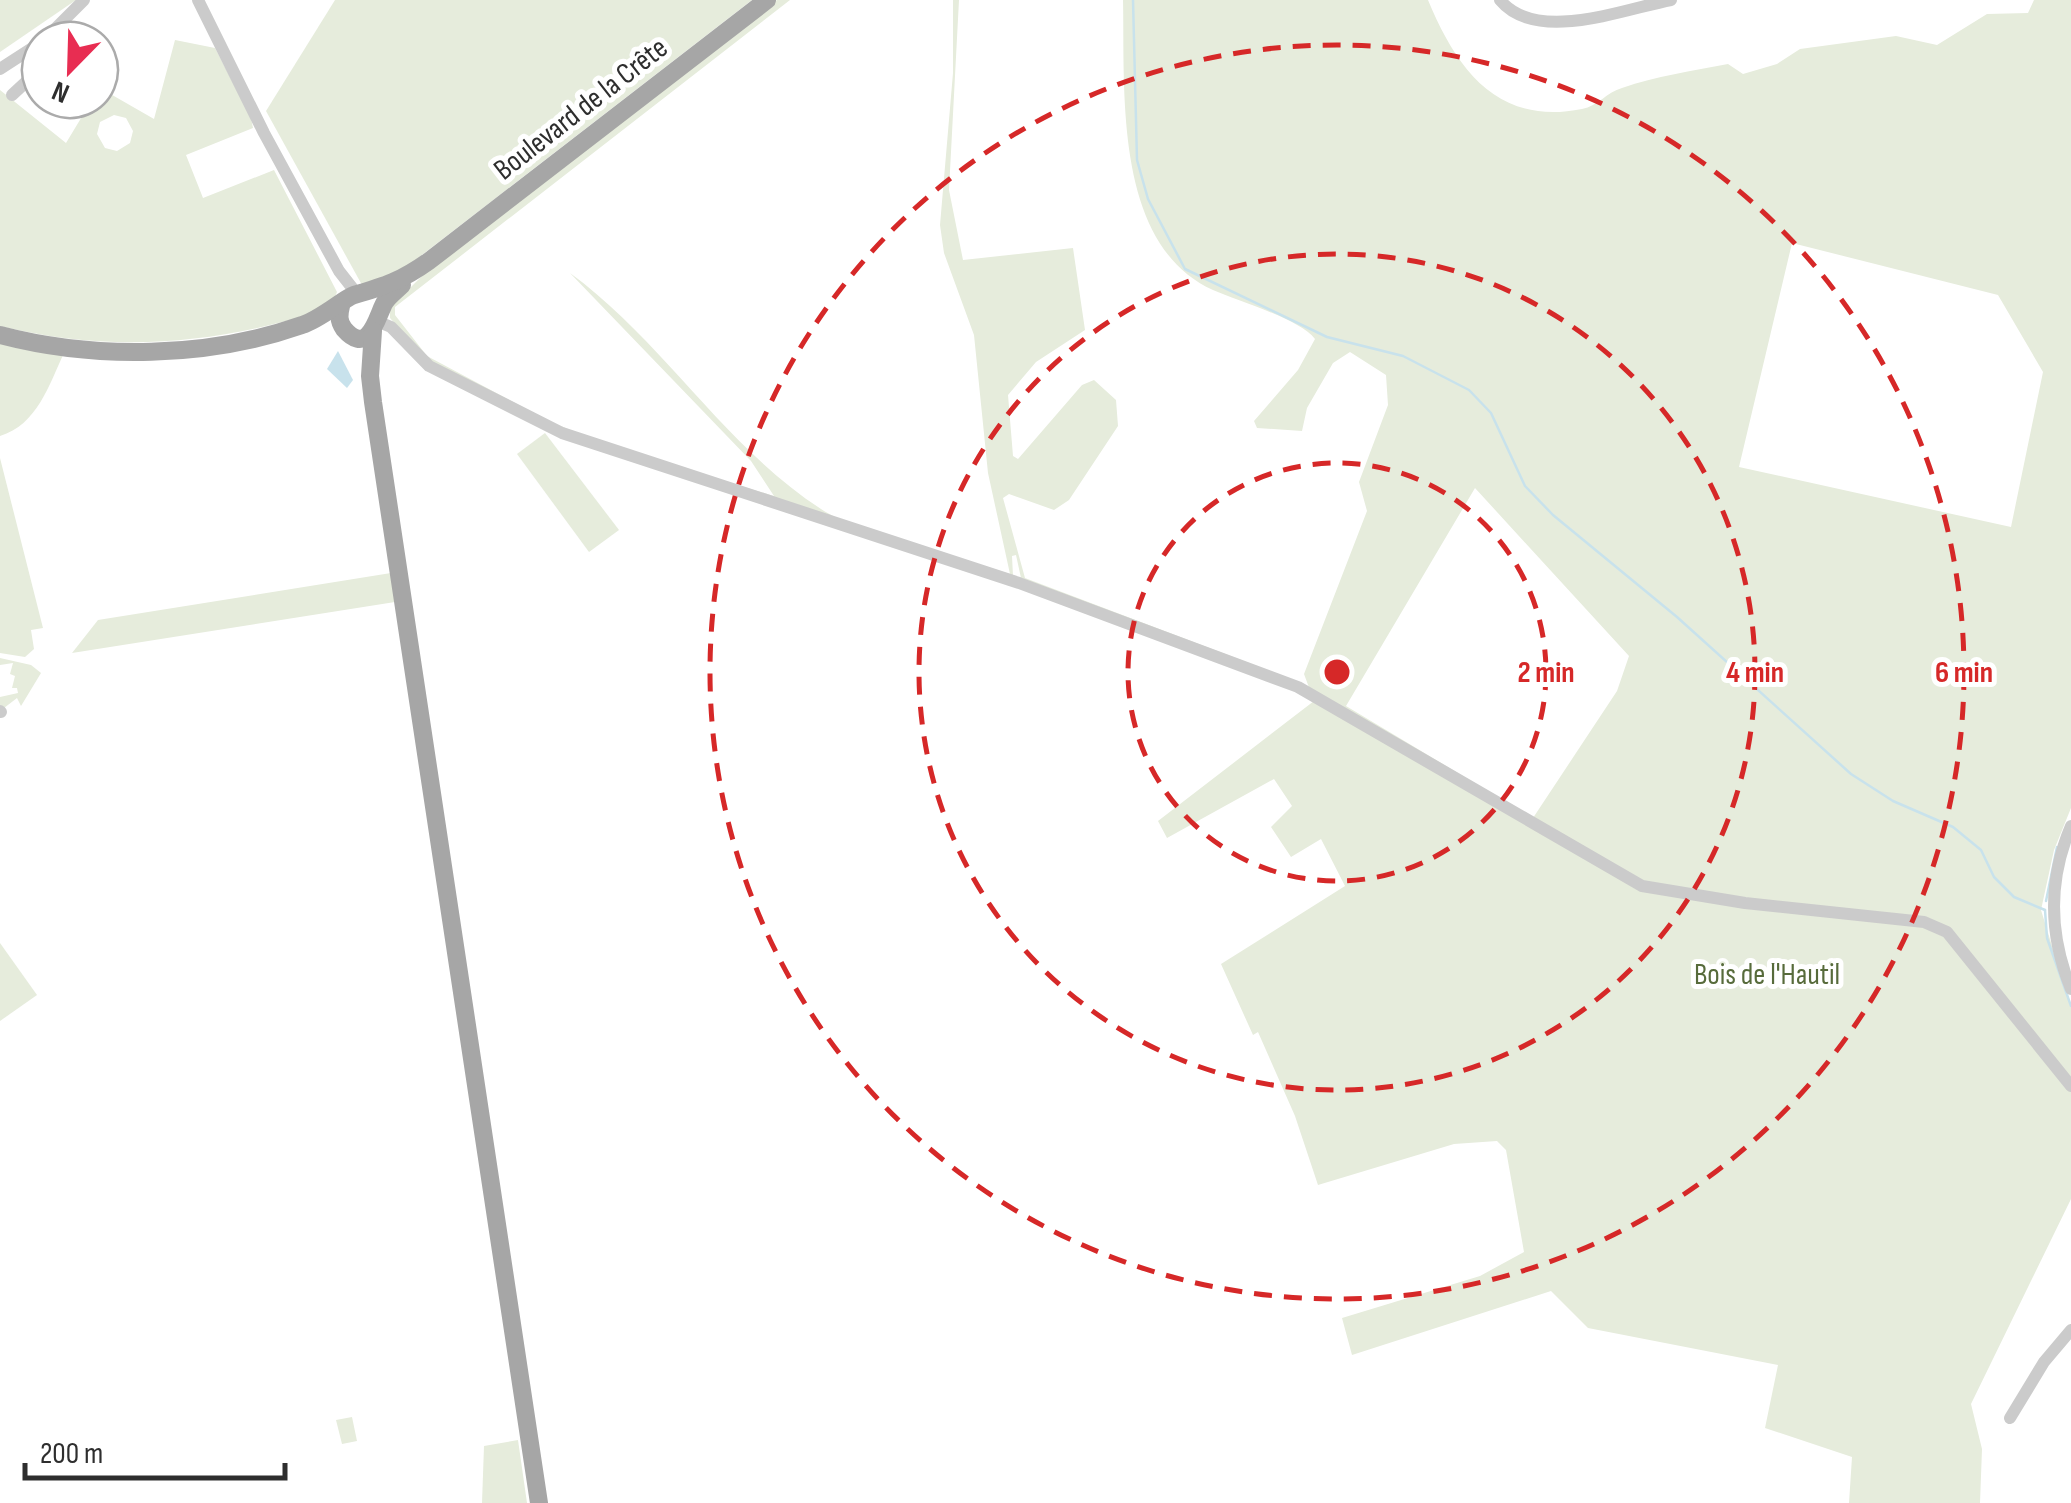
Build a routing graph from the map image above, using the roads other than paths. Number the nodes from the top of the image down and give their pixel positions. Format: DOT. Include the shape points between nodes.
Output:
graph roads {
  1 [pos="84,0"];
  2 [pos="198,0"];
  3 [pos="767,0"];
  4 [pos="1500,0"];
  5 [pos="1671,0"];
  6 [pos="67,20"];
  7 [pos="20,88"];
  8 [pos="12,95"];
  9 [pos="429,261"];
  10 [pos="351,299"];
  11 [pos="378,322"];
  12 [pos="297,327"];
  13 [pos="348,331"];
  14 [pos="0,335"];
  15 [pos="370,376"];
  16 [pos="2071,826"];
  17 [pos="2071,988"];
  18 [pos="2071,1086"];
  19 [pos="2071,1330"];
  20 [pos="2010,1418"];
  21 [pos="539,1503"];
  1 -- 6 [label="street"];
  2 -- 10 [label="street"];
  3 -- 9 [label="main road, Boulevard de la Crête"];
  4 -- 5 [label="street" via="1520,17 1544,20"];
  7 -- 8 [label="street"];
  9 -- 10 [label="main road, Boulevard de la Crête" via="394,284"];
  9 -- 11 [label="main road, Boulevard de la Crête" via="389,298"];
  10 -- 11 [label="main road" via="374,300"];
  10 -- 12 [label="main road, Boulevard de la Crête"];
  10 -- 13 [label="main road"];
  11 -- 13 [label="main road, Boulevard de la Crête"];
  11 -- 15 [label="main road"];
  11 -- 18 [label="street" via="430,366 562,433 1019,583 1298,687 1642,886 1924,922 1948,932"];
  12 -- 13 [label="main road, Boulevard de la Crête"];
  12 -- 14 [label="main road, Boulevard de la Crête" via="212,346 142,352 65,348"];
  13 -- 15 [label="main road"];
  15 -- 21 [label="main road"];
  16 -- 17 [label="street" via="2052,908"];
  19 -- 20 [label="street"];
}
